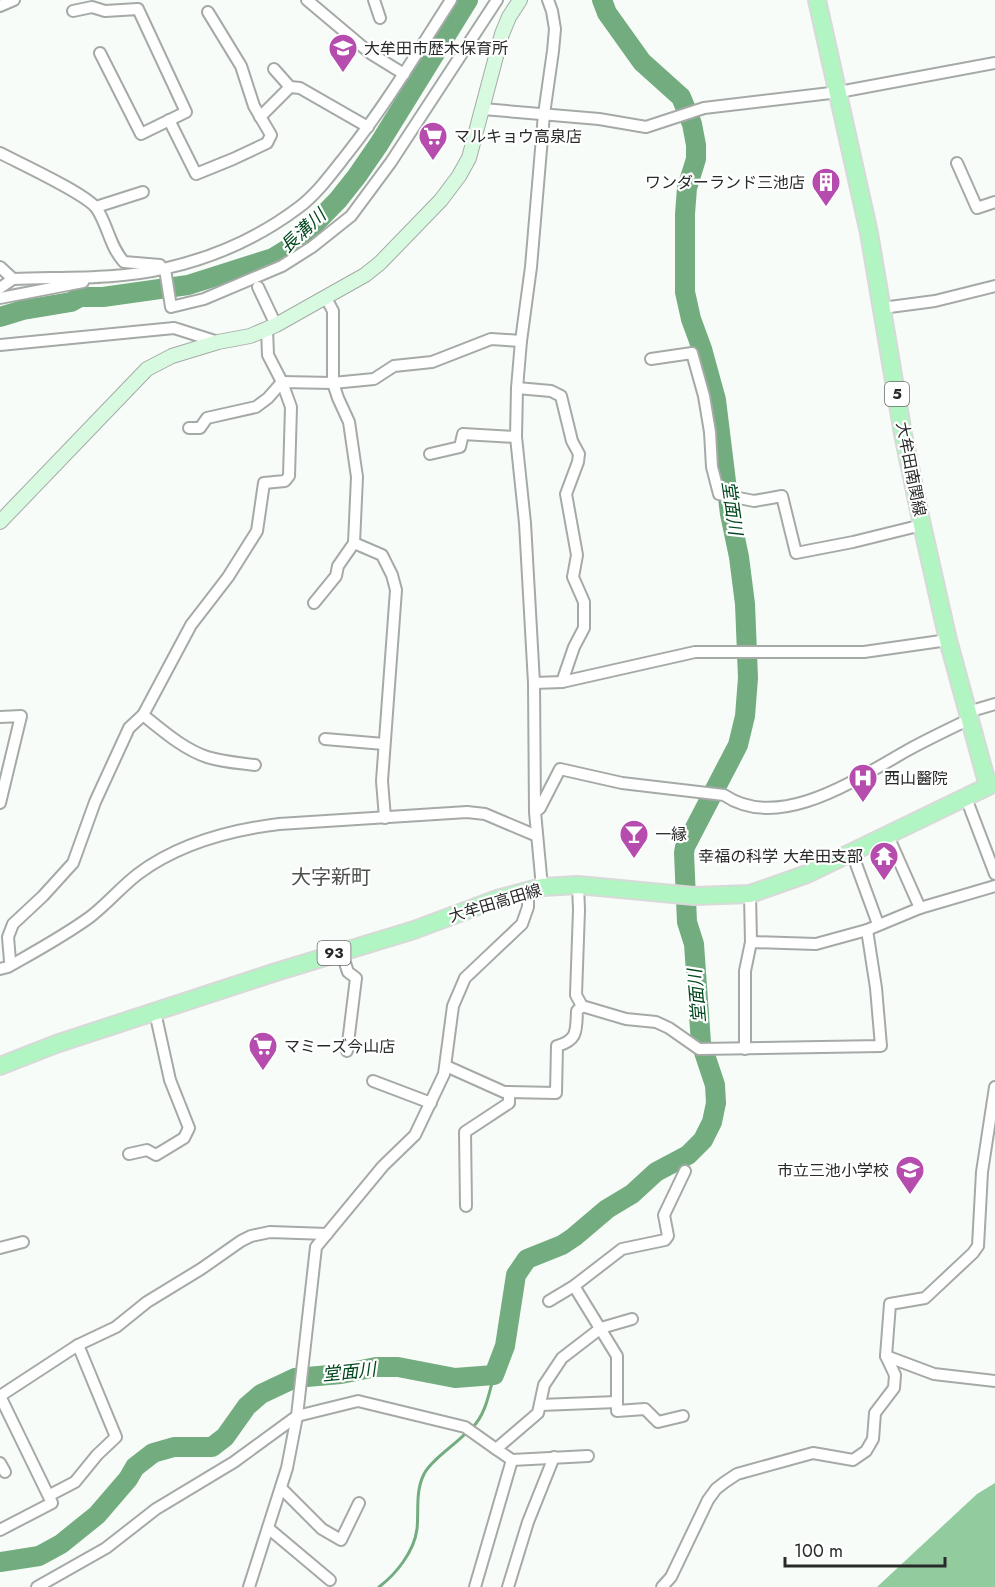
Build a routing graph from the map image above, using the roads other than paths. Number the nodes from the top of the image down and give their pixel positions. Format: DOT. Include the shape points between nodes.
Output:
graph roads {
  1 [pos="14,0"];
  2 [pos="307,0"];
  3 [pos="374,0"];
  4 [pos="451,0"];
  5 [pos="497,0"];
  6 [pos="520,0"];
  7 [pos="548,0"];
  8 [pos="817,0"];
  9 [pos="126,5"];
  10 [pos="0,6"];
  11 [pos="73,11"];
  12 [pos="208,12"];
  13 [pos="380,18"];
  14 [pos="100,53"];
  15 [pos="995,64"];
  16 [pos="274,69"];
  17 [pos="404,74"];
  18 [pos="290,87"];
  19 [pos="839,92"];
  20 [pos="483,109"];
  21 [pos="544,114"];
  22 [pos="260,117"];
  23 [pos="168,120"];
  24 [pos="368,127"];
  25 [pos="0,153"];
  26 [pos="957,164"];
  27 [pos="143,192"];
  28 [pos="995,202"];
  29 [pos="96,207"];
  30 [pos="0,267"];
  31 [pos="165,269"];
  32 [pos="121,276"];
  33 [pos="13,279"];
  34 [pos="995,286"];
  35 [pos="258,287"];
  36 [pos="0,288"];
  37 [pos="0,298"];
  38 [pos="326,298"];
  39 [pos="882,308"];
  40 [pos="272,327"];
  41 [pos="521,341"];
  42 [pos="218,342"];
  43 [pos="0,345"];
  44 [pos="651,358"];
  45 [pos="282,382"];
  46 [pos="333,383"];
  47 [pos="517,388"];
  48 [pos="189,428"];
  49 [pos="516,437"];
  50 [pos="430,454"];
  51 [pos="0,522"];
  52 [pos="922,525"];
  53 [pos="354,543"];
  54 [pos="314,603"];
  55 [pos="948,640"];
  56 [pos="562,682"];
  57 [pos="534,683"];
  58 [pos="995,704"];
  59 [pos="143,714"];
  60 [pos="969,716"];
  61 [pos="0,717"];
  62 [pos="325,739"];
  63 [pos="384,744"];
  64 [pos="255,765"];
  65 [pos="992,785"];
  66 [pos="966,798"];
  67 [pos="0,803"];
  68 [pos="535,812"];
  69 [pos="385,818"];
  70 [pos="537,836"];
  71 [pos="888,836"];
  72 [pos="852,853"];
  73 [pos="995,874"];
  74 [pos="578,885"];
  75 [pos="995,886"];
  76 [pos="535,890"];
  77 [pos="750,894"];
  78 [pos="920,908"];
  79 [pos="878,924"];
  80 [pos="867,930"];
  81 [pos="751,942"];
  82 [pos="341,951"];
  83 [pos="10,961"];
  84 [pos="0,969"];
  85 [pos="582,1006"];
  86 [pos="154,1012"];
  87 [pos="745,1049"];
  88 [pos="347,1051"];
  89 [pos="0,1066"];
  90 [pos="446,1066"];
  91 [pos="373,1081"];
  92 [pos="995,1087"];
  93 [pos="509,1092"];
  94 [pos="431,1103"];
  95 [pos="129,1154"];
  96 [pos="685,1171"];
  97 [pos="466,1206"];
  98 [pos="327,1234"];
  99 [pos="23,1242"];
  100 [pos="0,1248"];
  101 [pos="574,1286"];
  102 [pos="549,1301"];
  103 [pos="632,1318"];
  104 [pos="600,1328"];
  105 [pos="78,1345"];
  106 [pos="886,1356"];
  107 [pos="995,1381"];
  108 [pos="0,1396"];
  109 [pos="617,1402"];
  110 [pos="540,1405"];
  111 [pos="297,1416"];
  112 [pos="683,1416"];
  113 [pos="496,1449"];
  114 [pos="588,1456"];
  115 [pos="554,1457"];
  116 [pos="512,1460"];
  117 [pos="281,1488"];
  118 [pos="50,1495"];
  119 [pos="359,1503"];
  120 [pos="268,1528"];
  121 [pos="0,1530"];
  122 [pos="330,1580"];
  123 [pos="37,1587"];
  124 [pos="249,1587"];
  125 [pos="475,1587"];
  126 [pos="508,1587"];
  127 [pos="662,1587"];
  1 -- 10 [label="street"];
  2 -- 17 [label="street" via="370,53"];
  3 -- 13 [label="street"];
  4 -- 17 [label="street"];
  5 -- 31 [label="street" via="351,216 282,266 204,299 171,307"];
  6 -- 20 [label="street" via="502,34"];
  7 -- 21 [label="street" via="555,29"];
  8 -- 19 [label="main road, 大牟田南関線 / 5"];
  9 -- 11 [label="street" via="105,11 92,7"];
  9 -- 23 [label="street" via="138,9 186,112"];
  12 -- 22 [label="street" via="241,66"];
  14 -- 23 [label="street" via="141,134"];
  15 -- 19 [label="street"];
  16 -- 18 [label="street"];
  17 -- 24 [label="street"];
  18 -- 22 [label="street"];
  18 -- 24 [label="street" via="300,88"];
  19 -- 21 [label="street" via="694,110 646,127"];
  19 -- 39 [label="main road, 大牟田南関線 / 5"];
  20 -- 21 [label="street"];
  20 -- 38 [label="street" via="469,158 441,200 380,263"];
  21 -- 41 [label="street"];
  22 -- 23 [label="street" via="271,135 267,143 196,174"];
  24 -- 31 [label="street" via="300,207 226,251"];
  25 -- 29 [label="street"];
  26 -- 28 [label="street" via="977,208"];
  27 -- 29 [label="street"];
  29 -- 31 [label="street" via="117,255 124,262"];
  30 -- 33 [label="street"];
  31 -- 32 [label="street"];
  32 -- 33 [label="street"];
  32 -- 37 [label="street"];
  33 -- 36 [label="street"];
  34 -- 39 [label="street" via="935,301"];
  35 -- 40 [label="street"];
  38 -- 40 [label="street"];
  38 -- 46 [label="street" via="333,311"];
  39 -- 52 [label="main road, 大牟田南関線 / 5"];
  40 -- 42 [label="street"];
  40 -- 45 [label="street" via="268,355"];
  41 -- 46 [label="street" via="490,339 432,362 393,366 374,379"];
  41 -- 47 [label="street"];
  42 -- 43 [label="street" via="174,328"];
  42 -- 51 [label="street" via="172,356 147,369"];
  44 -- 52 [label="street" via="692,352 704,396 719,494 754,501 782,496 796,552"];
  45 -- 46 [label="street"];
  45 -- 48 [label="street" via="256,407 207,418 200,428"];
  45 -- 59 [label="street" via="291,407 289,476 285,481 264,483 257,531 191,625"];
  46 -- 53 [label="street" via="349,422 357,477"];
  47 -- 49 [label="street"];
  47 -- 56 [label="street" via="551,391 561,396 579,454 566,494 578,555 573,577 584,603 584,628"];
  49 -- 50 [label="street" via="463,434 460,447"];
  49 -- 57 [label="street"];
  52 -- 55 [label="main road, 大牟田南関線 / 5"];
  53 -- 54 [label="street" via="338,566 336,576"];
  53 -- 63 [label="street" via="382,555 396,590"];
  55 -- 56 [label="street" via="864,652 695,652"];
  55 -- 60 [label="main road, 大牟田南関線 / 5"];
  56 -- 57 [label="street"];
  57 -- 68 [label="street"];
  58 -- 60 [label="street"];
  59 -- 64 [label="street" via="174,739 204,756"];
  59 -- 83 [label="street" via="129,728 95,802 73,863 13,924 8,937"];
  60 -- 65 [label="main road, 大牟田南関線 / 5"];
  60 -- 68 [label="street" via="821,798 757,807 724,795 622,783 560,769"];
  61 -- 67 [label="street" via="21,716"];
  62 -- 63 [label="street"];
  63 -- 69 [label="street"];
  65 -- 66 [label="main road, 大牟田高田線 / 93"];
  66 -- 71 [label="main road, 大牟田高田線 / 93"];
  66 -- 73 [label="street"];
  68 -- 70 [label="street"];
  69 -- 70 [label="street" via="442,812 485,814"];
  69 -- 84 [label="street" via="248,827 194,844 138,874 91,916 58,938"];
  70 -- 76 [label="street"];
  71 -- 72 [label="main road, 大牟田高田線 / 93"];
  71 -- 78 [label="street"];
  72 -- 77 [label="main road, 大牟田高田線 / 93"];
  72 -- 79 [label="street"];
  74 -- 76 [label="main road, 大牟田高田線 / 93"];
  74 -- 77 [label="main road, 大牟田高田線 / 93" via="694,896"];
  74 -- 85 [label="street" via="576,995"];
  75 -- 78 [label="street"];
  76 -- 82 [label="main road, 大牟田高田線 / 93" via="496,899 414,930"];
  76 -- 90 [label="street" via="522,924 465,978 451,1015"];
  77 -- 81 [label="street"];
  78 -- 79 [label="street"];
  79 -- 80 [label="street"];
  80 -- 81 [label="street" via="816,944"];
  80 -- 87 [label="street" via="881,1046"];
  81 -- 87 [label="street" via="745,971"];
  82 -- 86 [label="main road, 大牟田高田線 / 93"];
  82 -- 88 [label="street" via="348,972 356,978"];
  85 -- 87 [label="street" via="626,1020 656,1022 705,1049"];
  85 -- 93 [label="street" via="577,1011 575,1035 568,1043 557,1046 556,1094"];
  86 -- 89 [label="main road, 大牟田高田線 / 93"];
  86 -- 95 [label="street" via="170,1080 189,1128 184,1138 156,1155 147,1150"];
  90 -- 93 [label="street"];
  90 -- 94 [label="street"];
  91 -- 94 [label="street"];
  92 -- 106 [label="street" via="982,1172 978,1246 926,1298 890,1305"];
  93 -- 97 [label="street" via="509,1103 465,1132"];
  94 -- 98 [label="street" via="415,1135 383,1166"];
  96 -- 101 [label="street" via="664,1215 669,1236 622,1249"];
  98 -- 105 [label="street" via="270,1232 241,1241 147,1302 116,1327"];
  98 -- 111 [label="street" via="316,1247"];
  99 -- 100 [label="street"];
  101 -- 102 [label="street"];
  101 -- 104 [label="street"];
  103 -- 104 [label="street"];
  104 -- 109 [label="street" via="617,1356"];
  104 -- 110 [label="street" via="562,1358 551,1372"];
  105 -- 108 [label="street"];
  105 -- 118 [label="street" via="116,1437 75,1482"];
  106 -- 107 [label="street" via="934,1374"];
  106 -- 127 [label="street" via="895,1375 894,1388 875,1413 873,1439 866,1451 853,1460 813,1453 737,1474 725,1482 708,1500 671,1577"];
  108 -- 118 [label="street"];
  109 -- 110 [label="street"];
  109 -- 112 [label="street" via="617,1411 645,1409 658,1422"];
  110 -- 113 [label="street" via="538,1413"];
  111 -- 113 [label="street" via="358,1401 469,1430"];
  111 -- 117 [label="street"];
  111 -- 123 [label="street" via="234,1462 156,1509 106,1548"];
  113 -- 116 [label="street"];
  114 -- 115 [label="street"];
  115 -- 116 [label="street"];
  115 -- 126 [label="street"];
  116 -- 125 [label="street"];
  117 -- 119 [label="street" via="322,1529 341,1540"];
  117 -- 120 [label="street"];
  118 -- 121 [label="street" via="52,1503"];
  120 -- 122 [label="street"];
  120 -- 124 [label="street"];
}
